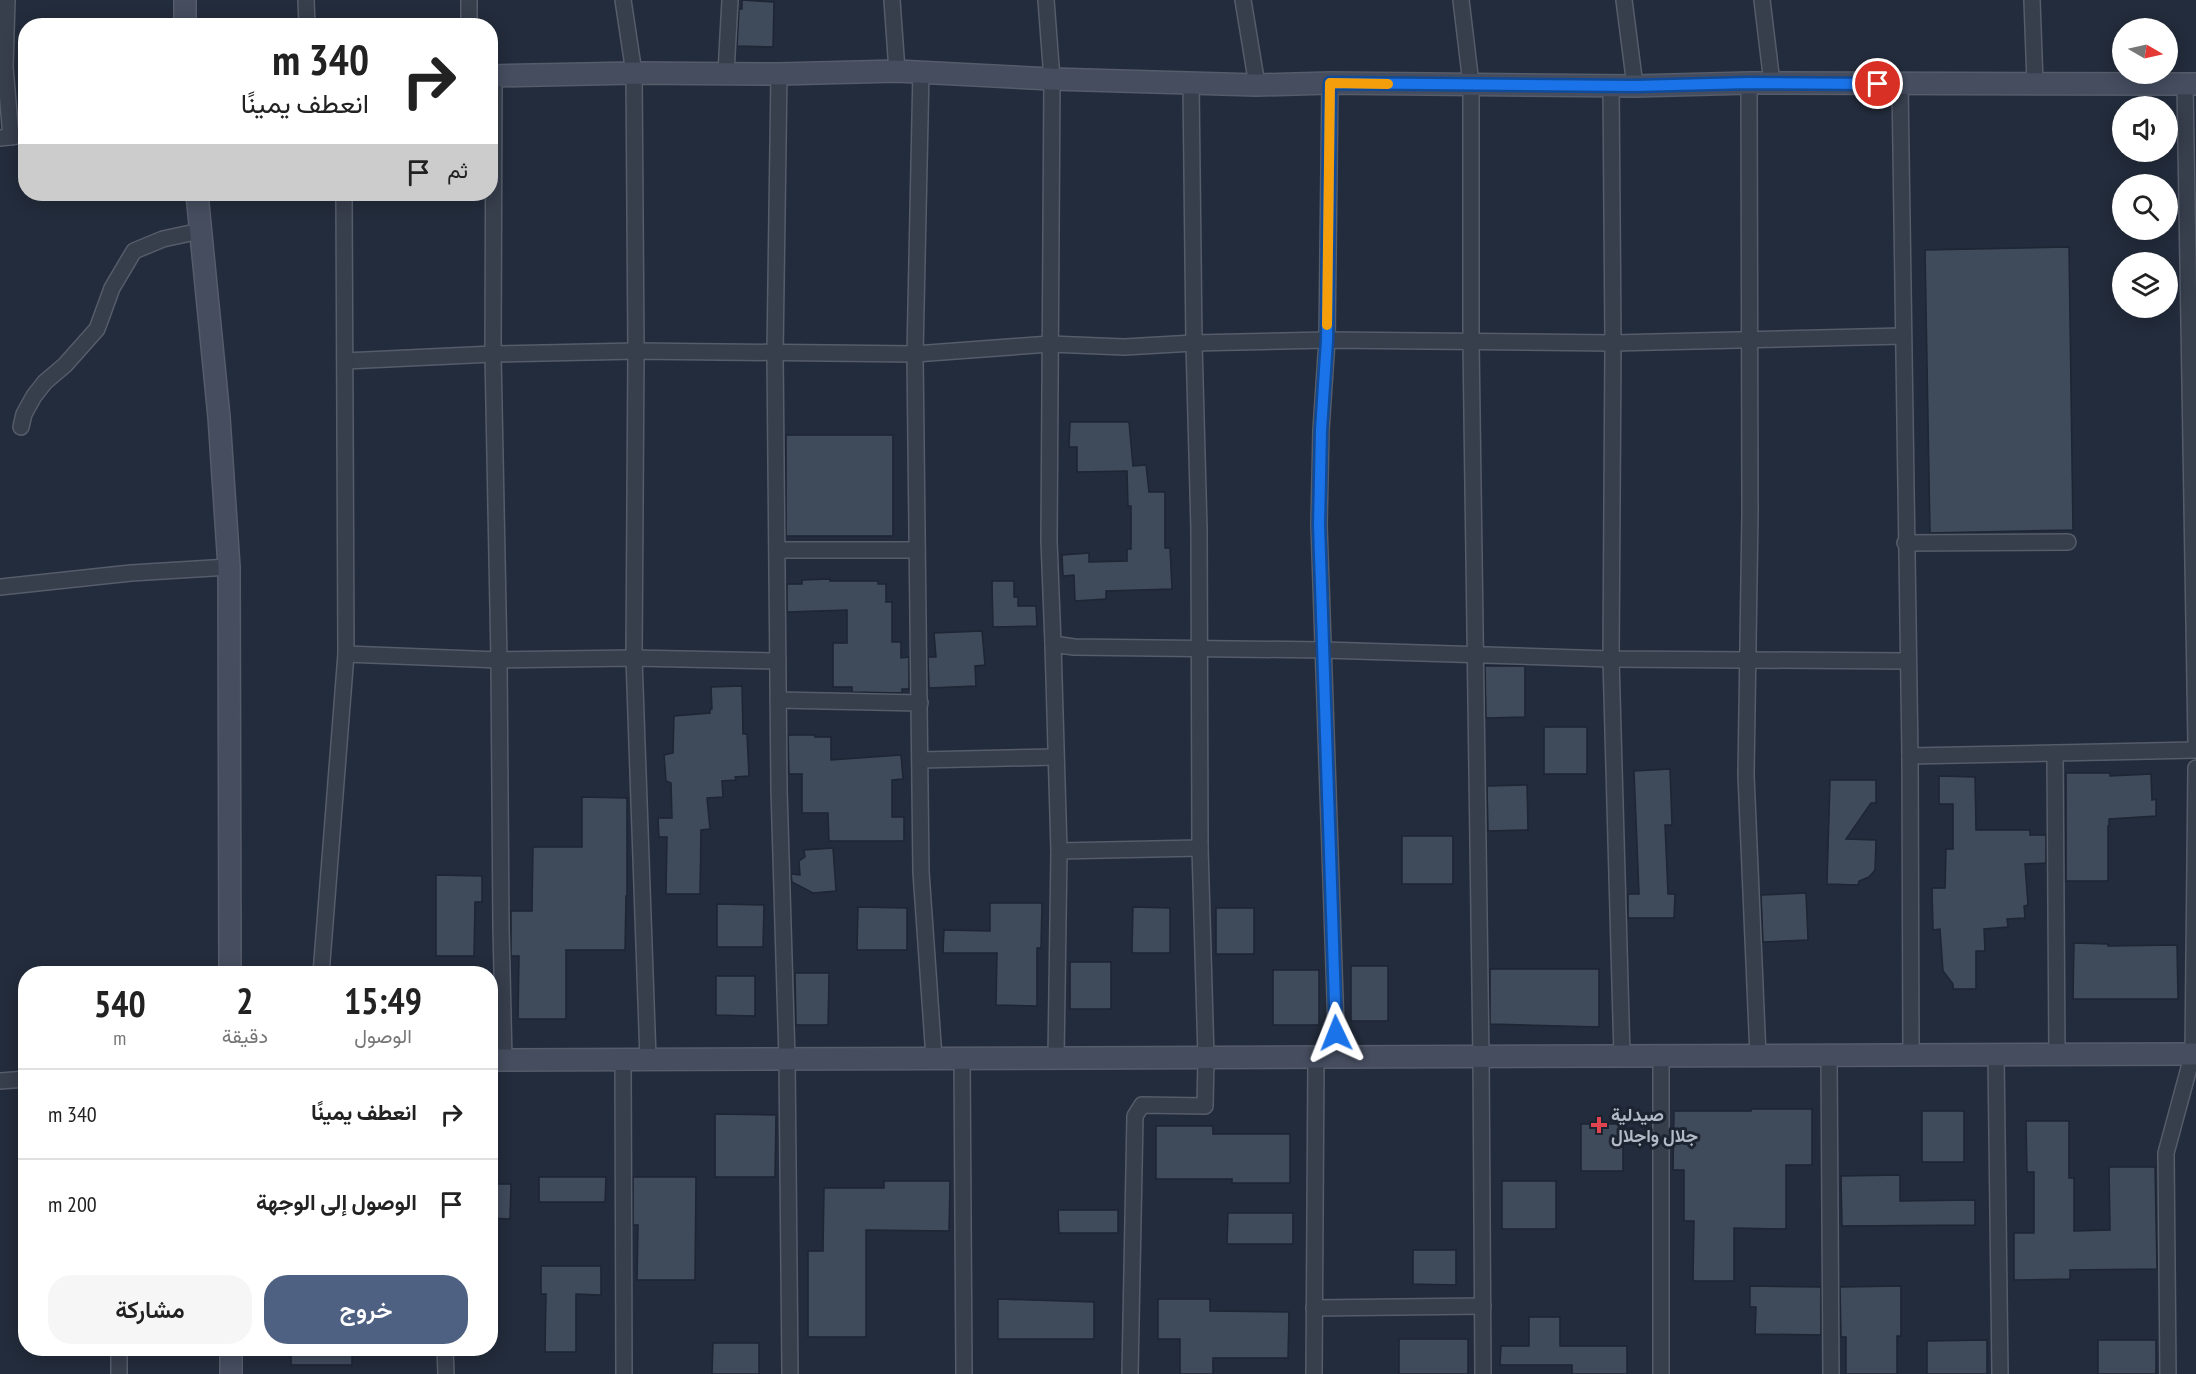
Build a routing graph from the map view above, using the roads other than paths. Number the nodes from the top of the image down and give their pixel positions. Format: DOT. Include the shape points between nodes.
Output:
graph roads {
  1 [pos="7,0"];
  2 [pos="185,0"];
  3 [pos="306,0"];
  4 [pos="469,0"];
  5 [pos="623,0"];
  6 [pos="730,0"];
  7 [pos="892,0"];
  8 [pos="1046,0"];
  9 [pos="1243,0"];
  10 [pos="1461,0"];
  11 [pos="1624,0"];
  12 [pos="1762,0"];
  13 [pos="2032,0"];
  14 [pos="185,18"];
  15 [pos="307,18"];
  16 [pos="469,18"];
  17 [pos="897,71"];
  18 [pos="921,71"];
  19 [pos="634,73"];
  20 [pos="726,73"];
  21 [pos="779,74"];
  22 [pos="498,76"];
  23 [pos="1052,80"];
  24 [pos="1330,83"];
  25 [pos="1749,83"];
  26 [pos="1772,83"];
  27 [pos="2034,83"];
  28 [pos="1191,84"];
  29 [pos="1470,84"];
  30 [pos="2190,84"];
  31 [pos="1257,85"];
  32 [pos="1900,85"];
  33 [pos="1611,86"];
  34 [pos="1635,86"];
  35 [pos="12,137"];
  36 [pos="198,201"];
  37 [pos="344,201"];
  38 [pos="492,201"];
  39 [pos="200,231"];
  40 [pos="2192,330"];
  41 [pos="1904,336"];
  42 [pos="1327,340"];
  43 [pos="1749,341"];
  44 [pos="1194,343"];
  45 [pos="1471,343"];
  46 [pos="1613,343"];
  47 [pos="1050,344"];
  48 [pos="636,351"];
  49 [pos="775,353"];
  50 [pos="493,354"];
  51 [pos="915,354"];
  52 [pos="345,361"];
  53 [pos="21,427"];
  54 [pos="2068,542"];
  55 [pos="1905,543"];
  56 [pos="777,550"];
  57 [pos="917,550"];
  58 [pos="229,567"];
  59 [pos="0,587"];
  60 [pos="2195,640"];
  61 [pos="1053,644"];
  62 [pos="1200,647"];
  63 [pos="1324,650"];
  64 [pos="346,654"];
  65 [pos="1475,656"];
  66 [pos="634,658"];
  67 [pos="1611,659"];
  68 [pos="500,660"];
  69 [pos="778,661"];
  70 [pos="1748,661"];
  71 [pos="1908,661"];
  72 [pos="778,700"];
  73 [pos="920,703"];
  74 [pos="2196,742"];
  75 [pos="2196,750"];
  76 [pos="2055,753"];
  77 [pos="1910,756"];
  78 [pos="1055,757"];
  79 [pos="921,760"];
  80 [pos="2196,768"];
  81 [pos="1200,848"];
  82 [pos="1059,851"];
  83 [pos="230,966"];
  84 [pos="322,966"];
  85 [pos="498,1027"];
  86 [pos="2194,1053"];
  87 [pos="1911,1055"];
  88 [pos="1996,1055"];
  89 [pos="2057,1055"];
  90 [pos="1622,1056"];
  91 [pos="1661,1056"];
  92 [pos="1758,1056"];
  93 [pos="1829,1056"];
  94 [pos="1326,1057"];
  95 [pos="1481,1057"];
  96 [pos="934,1058"];
  97 [pos="962,1058"];
  98 [pos="1056,1058"];
  99 [pos="1206,1058"];
  100 [pos="623,1059"];
  101 [pos="648,1059"];
  102 [pos="787,1059"];
  103 [pos="498,1060"];
  104 [pos="18,1080"];
  105 [pos="0,1081"];
  106 [pos="1483,1306"];
  107 [pos="1314,1308"];
  108 [pos="119,1356"];
  109 [pos="231,1356"];
  110 [pos="445,1356"];
  111 [pos="119,1374"];
  112 [pos="231,1374"];
  113 [pos="446,1374"];
  114 [pos="624,1374"];
  115 [pos="790,1374"];
  116 [pos="964,1374"];
  117 [pos="1131,1374"];
  118 [pos="1314,1374"];
  119 [pos="1484,1374"];
  120 [pos="1661,1374"];
  121 [pos="1831,1374"];
  122 [pos="2000,1374"];
  123 [pos="2168,1374"];
  1 -- 35 [label="street" via="5,68"];
  2 -- 14 [label="street"];
  3 -- 15 [label="street"];
  4 -- 16 [label="street"];
  5 -- 19 [label="street"];
  6 -- 20 [label="street"];
  7 -- 17 [label="street"];
  8 -- 23 [label="street"];
  9 -- 31 [label="street"];
  10 -- 29 [label="street"];
  11 -- 34 [label="street"];
  12 -- 26 [label="street"];
  13 -- 27 [label="street"];
  17 -- 18 [label="street"];
  17 -- 21 [label="street"];
  18 -- 23 [label="street"];
  18 -- 51 [label="street"];
  19 -- 20 [label="street"];
  19 -- 22 [label="street"];
  19 -- 48 [label="street"];
  20 -- 21 [label="street"];
  21 -- 49 [label="street"];
  23 -- 28 [label="street"];
  23 -- 47 [label="street"];
  24 -- 29 [label="street"];
  24 -- 31 [label="street"];
  24 -- 42 [label="street"];
  25 -- 26 [label="street"];
  25 -- 34 [label="street"];
  25 -- 43 [label="street"];
  26 -- 32 [label="street"];
  27 -- 30 [label="street"];
  27 -- 32 [label="street"];
  28 -- 31 [label="street"];
  28 -- 44 [label="street"];
  29 -- 33 [label="street"];
  29 -- 45 [label="street"];
  30 -- 40 [label="street"];
  32 -- 41 [label="street"];
  33 -- 34 [label="street"];
  33 -- 46 [label="street"];
  36 -- 39 [label="street"];
  37 -- 52 [label="street"];
  38 -- 50 [label="street"];
  39 -- 53 [label="street" via="163,239 134,251 112,288 97,329 34,396"];
  39 -- 58 [label="street"];
  40 -- 60 [label="street"];
  41 -- 43 [label="street"];
  41 -- 55 [label="street"];
  42 -- 44 [label="street"];
  42 -- 45 [label="street"];
  42 -- 63 [label="street" via="1319,525"];
  43 -- 46 [label="street"];
  43 -- 70 [label="street"];
  44 -- 47 [label="street" via="1124,347"];
  44 -- 62 [label="street"];
  45 -- 46 [label="street"];
  45 -- 65 [label="street"];
  46 -- 67 [label="street"];
  47 -- 51 [label="street"];
  47 -- 61 [label="street"];
  48 -- 49 [label="street"];
  48 -- 50 [label="street"];
  48 -- 66 [label="street"];
  49 -- 51 [label="street"];
  49 -- 56 [label="street"];
  50 -- 52 [label="street"];
  50 -- 68 [label="street"];
  51 -- 57 [label="street"];
  52 -- 64 [label="street"];
  54 -- 55 [label="street"];
  55 -- 71 [label="street"];
  56 -- 57 [label="street"];
  56 -- 69 [label="street"];
  57 -- 73 [label="street"];
  58 -- 59 [label="street"];
  58 -- 83 [label="street"];
  60 -- 74 [label="street"];
  61 -- 62 [label="street"];
  61 -- 78 [label="street"];
  62 -- 63 [label="street"];
  62 -- 81 [label="street"];
  63 -- 65 [label="street"];
  63 -- 94 [label="street"];
  64 -- 68 [label="street"];
  64 -- 84 [label="street"];
  65 -- 67 [label="street"];
  65 -- 95 [label="street"];
  66 -- 68 [label="street"];
  66 -- 69 [label="street"];
  66 -- 101 [label="street"];
  67 -- 70 [label="street"];
  67 -- 90 [label="street"];
  68 -- 85 [label="street"];
  69 -- 72 [label="street"];
  70 -- 71 [label="street"];
  70 -- 92 [label="street" via="1746,775"];
  71 -- 77 [label="street"];
  72 -- 73 [label="street"];
  72 -- 102 [label="street"];
  73 -- 79 [label="street"];
  75 -- 76 [label="street"];
  76 -- 77 [label="street"];
  76 -- 89 [label="street"];
  77 -- 87 [label="street"];
  78 -- 79 [label="street"];
  78 -- 82 [label="street"];
  79 -- 96 [label="street" via="921,872"];
  80 -- 86 [label="street"];
  81 -- 82 [label="street"];
  81 -- 99 [label="street"];
  82 -- 98 [label="street"];
  86 -- 89 [label="street"];
  86 -- 123 [label="street" via="2166,1153"];
  87 -- 88 [label="street"];
  87 -- 93 [label="street"];
  88 -- 89 [label="street"];
  88 -- 122 [label="street"];
  90 -- 91 [label="street"];
  90 -- 95 [label="street"];
  91 -- 92 [label="street"];
  91 -- 120 [label="street"];
  92 -- 93 [label="street"];
  93 -- 121 [label="street"];
  94 -- 95 [label="street"];
  94 -- 99 [label="street"];
  94 -- 107 [label="street"];
  95 -- 106 [label="street"];
  96 -- 97 [label="street"];
  96 -- 102 [label="street"];
  97 -- 98 [label="street"];
  97 -- 116 [label="street"];
  98 -- 99 [label="street"];
  99 -- 117 [label="street" via="1205,1106 1142,1105 1135,1116"];
  100 -- 101 [label="street"];
  100 -- 103 [label="street"];
  100 -- 114 [label="street"];
  101 -- 102 [label="street"];
  102 -- 115 [label="street"];
  104 -- 105 [label="street"];
  106 -- 107 [label="street"];
  106 -- 119 [label="street"];
  107 -- 118 [label="street"];
  108 -- 111 [label="street"];
  109 -- 112 [label="street"];
  110 -- 113 [label="street"];
}
